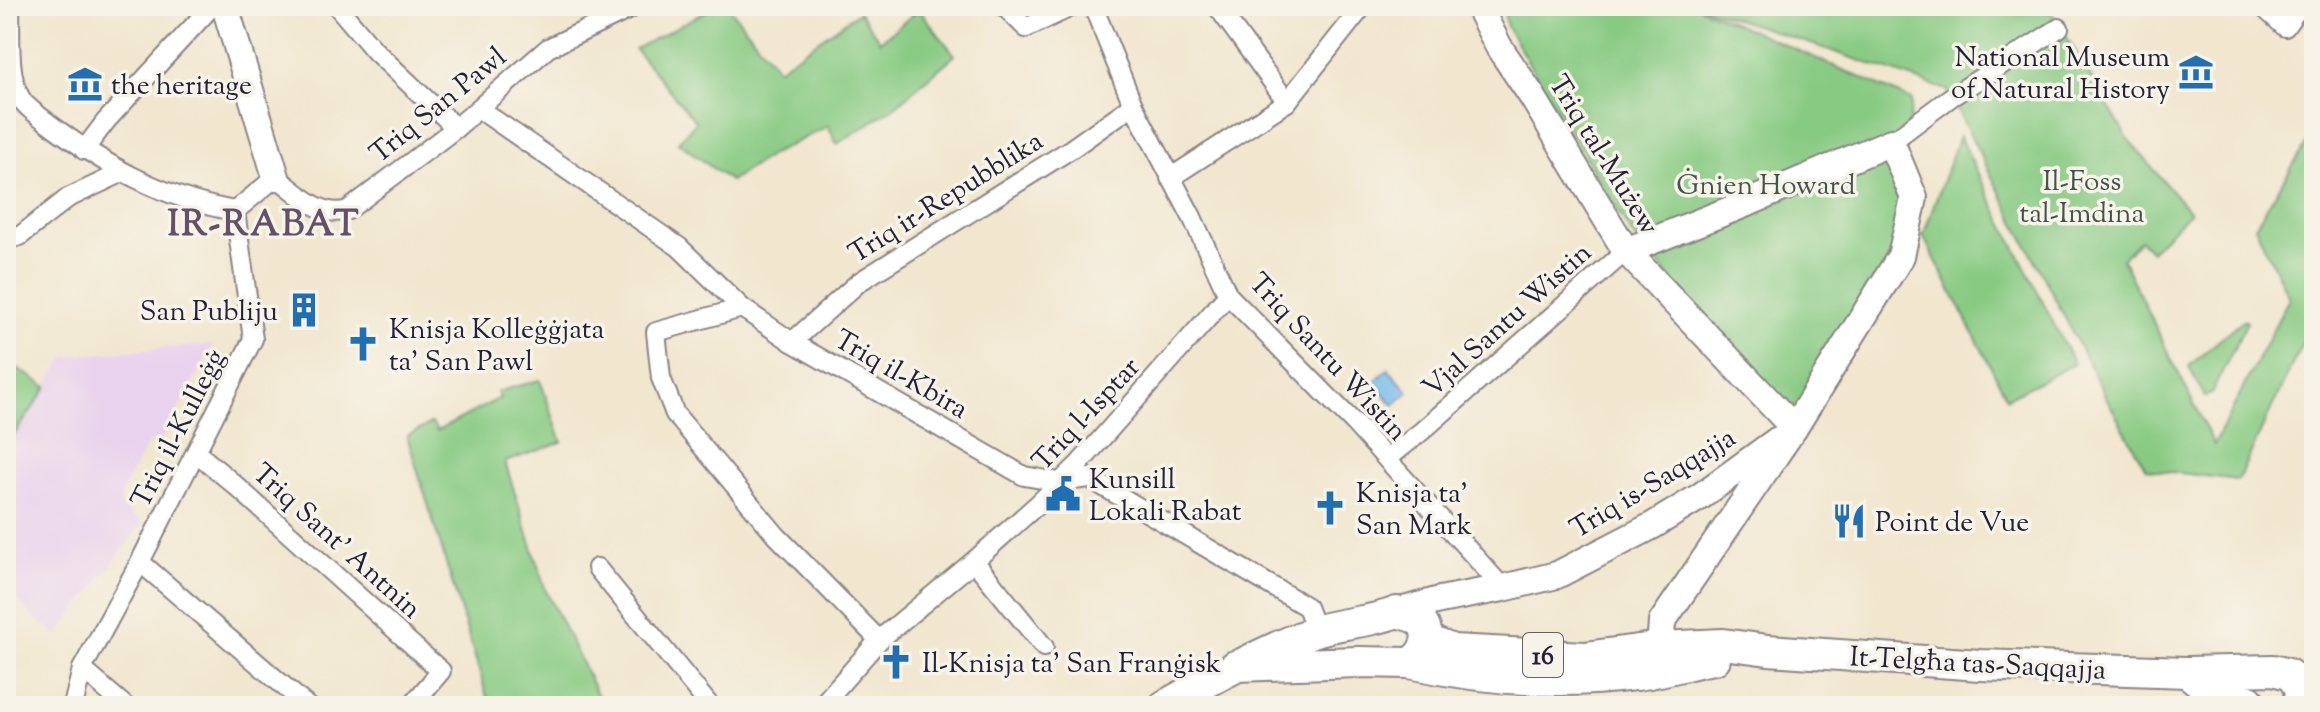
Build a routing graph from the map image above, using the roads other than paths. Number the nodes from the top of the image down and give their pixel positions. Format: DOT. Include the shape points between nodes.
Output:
graph roads {
  1 [pos="10,6"];
  2 [pos="212,6"];
  3 [pos="225,6"];
  4 [pos="337,6"];
  5 [pos="636,6"];
  6 [pos="1004,6"];
  7 [pos="1073,6"];
  8 [pos="1093,6"];
  9 [pos="1217,6"];
  10 [pos="1363,6"];
  11 [pos="2262,6"];
  12 [pos="2300,6"];
  13 [pos="1478,7"];
  14 [pos="2059,28"];
  15 [pos="1287,102"];
  16 [pos="1133,105"];
  17 [pos="479,109"];
  18 [pos="456,128"];
  19 [pos="1891,142"];
  20 [pos="84,150"];
  21 [pos="121,173"];
  22 [pos="276,177"];
  23 [pos="1170,178"];
  24 [pos="235,211"];
  25 [pos="6,240"];
  26 [pos="1626,251"];
  27 [pos="1228,295"];
  28 [pos="742,308"];
  29 [pos="792,342"];
  30 [pos="1794,428"];
  31 [pos="197,453"];
  32 [pos="1387,459"];
  33 [pos="1059,482"];
  34 [pos="974,561"];
  35 [pos="140,562"];
  36 [pos="597,568"];
  37 [pos="1503,588"];
  38 [pos="1389,616"];
  39 [pos="1316,630"];
  40 [pos="879,640"];
  41 [pos="1044,647"];
  42 [pos="1660,647"];
  43 [pos="1768,650"];
  44 [pos="1410,655"];
  45 [pos="1359,662"];
  46 [pos="2314,665"];
  47 [pos="1235,666"];
  48 [pos="82,669"];
  49 [pos="2273,671"];
  50 [pos="2187,672"];
  51 [pos="2302,699"];
  52 [pos="2249,704"];
  53 [pos="73,706"];
  54 [pos="125,706"];
  55 [pos="307,706"];
  56 [pos="411,706"];
  57 [pos="710,706"];
  58 [pos="821,706"];
  59 [pos="1164,706"];
  1 -- 20 [label="street" via="14,83 21,101"];
  2 -- 20 [label="street"];
  3 -- 22 [label="street"];
  4 -- 18 [label="street" via="375,51"];
  5 -- 17 [label="street, Triq San Pawl" via="548,48"];
  6 -- 7 [label="street" via="1026,28"];
  8 -- 16 [label="street, Triq Santu Wistin"];
  9 -- 15 [label="street"];
  10 -- 15 [label="street"];
  11 -- 12 [label="street" via="2285,27"];
  13 -- 26 [label="street, Triq tal-Mużew"];
  14 -- 19 [label="street"];
  15 -- 23 [label="street"];
  16 -- 23 [label="street, Triq Santu Wistin"];
  16 -- 29 [label="street, Triq ir-Repubblika" via="859,282"];
  17 -- 18 [label="street, Triq San Pawl"];
  17 -- 28 [label="street, Triq il-Kbira" via="679,247"];
  18 -- 22 [label="street, Triq San Pawl" via="341,212 323,211"];
  19 -- 26 [label="street"];
  19 -- 30 [label="street" via="1914,198 1901,256"];
  20 -- 21 [label="street"];
  21 -- 24 [label="street"];
  21 -- 25 [label="street" via="68,198 20,236"];
  22 -- 24 [label="street"];
  23 -- 27 [label="street, Triq Santu Wistin"];
  24 -- 31 [label="street, Triq il-Kulleġġ" via="253,339"];
  26 -- 30 [label="street, Triq tal-Mużew"];
  26 -- 32 [label="street, Vjal Santu Wistin"];
  27 -- 32 [label="street, Triq Santu Wistin"];
  27 -- 33 [label="street, Triq l-Isptar"];
  28 -- 29 [label="street, Triq il-Kbira"];
  28 -- 40 [label="street" via="656,332 661,378 675,414 776,535"];
  29 -- 33 [label="street, Triq il-Kbira" via="1024,476"];
  30 -- 37 [label="street, Triq is-Saqqajja" via="1652,526 1557,575"];
  30 -- 42 [label="street" via="1662,622"];
  31 -- 35 [label="street, Triq il-Kulleġġ"];
  31 -- 56 [label="street, Triq Sant' Antnin" via="441,671"];
  32 -- 37 [label="street, Triq Santu Wistin"];
  33 -- 34 [label="street, Triq l-Isptar"];
  33 -- 39 [label="street, Triq il-Kbira" via="1089,478 1307,607"];
  34 -- 40 [label="street, Triq l-Isptar"];
  34 -- 41 [label="street"];
  35 -- 48 [label="street, Triq il-Kulleġġ"];
  35 -- 55 [label="street"];
  36 -- 57 [label="street"];
  37 -- 38 [label="street, Triq is-Saqqajja"];
  38 -- 39 [label="main road, 16"];
  38 -- 44 [label="main road" via="1418,620 1424,629"];
  38 -- 44 [label="main road" via="1376,642 1379,651 1385,659"];
  39 -- 45 [label="main road"];
  39 -- 47 [label="main road, 16"];
  40 -- 58 [label="street, Triq l-Isptar"];
  42 -- 43 [label="main road, It-Telgħa tas-Saqqajja / 16" via="1723,644"];
  42 -- 44 [label="main road, It-Telgħa tas-Saqqajja / 16" via="1585,657 1453,650"];
  43 -- 44 [label="main road, It-Telgħa tas-Saqqajja / 16" via="1596,679 1458,674"];
  43 -- 50 [label="main road, It-Telgħa tas-Saqqajja / 16"];
  44 -- 45 [label="main road, 16"];
  45 -- 47 [label="main road, 16"];
  46 -- 49 [label="main road, It-Telgħa tas-Saqqajja"];
  47 -- 59 [label="main road, 16"];
  48 -- 53 [label="street, Triq il-Kulleġġ"];
  48 -- 54 [label="street"];
  49 -- 50 [label="main road, It-Telgħa tas-Saqqajja"];
  49 -- 51 [label="main road" via="2294,679"];
  49 -- 52 [label="main road" via="2259,675 2250,686"];
  50 -- 52 [label="main road" via="2213,693"];
}
